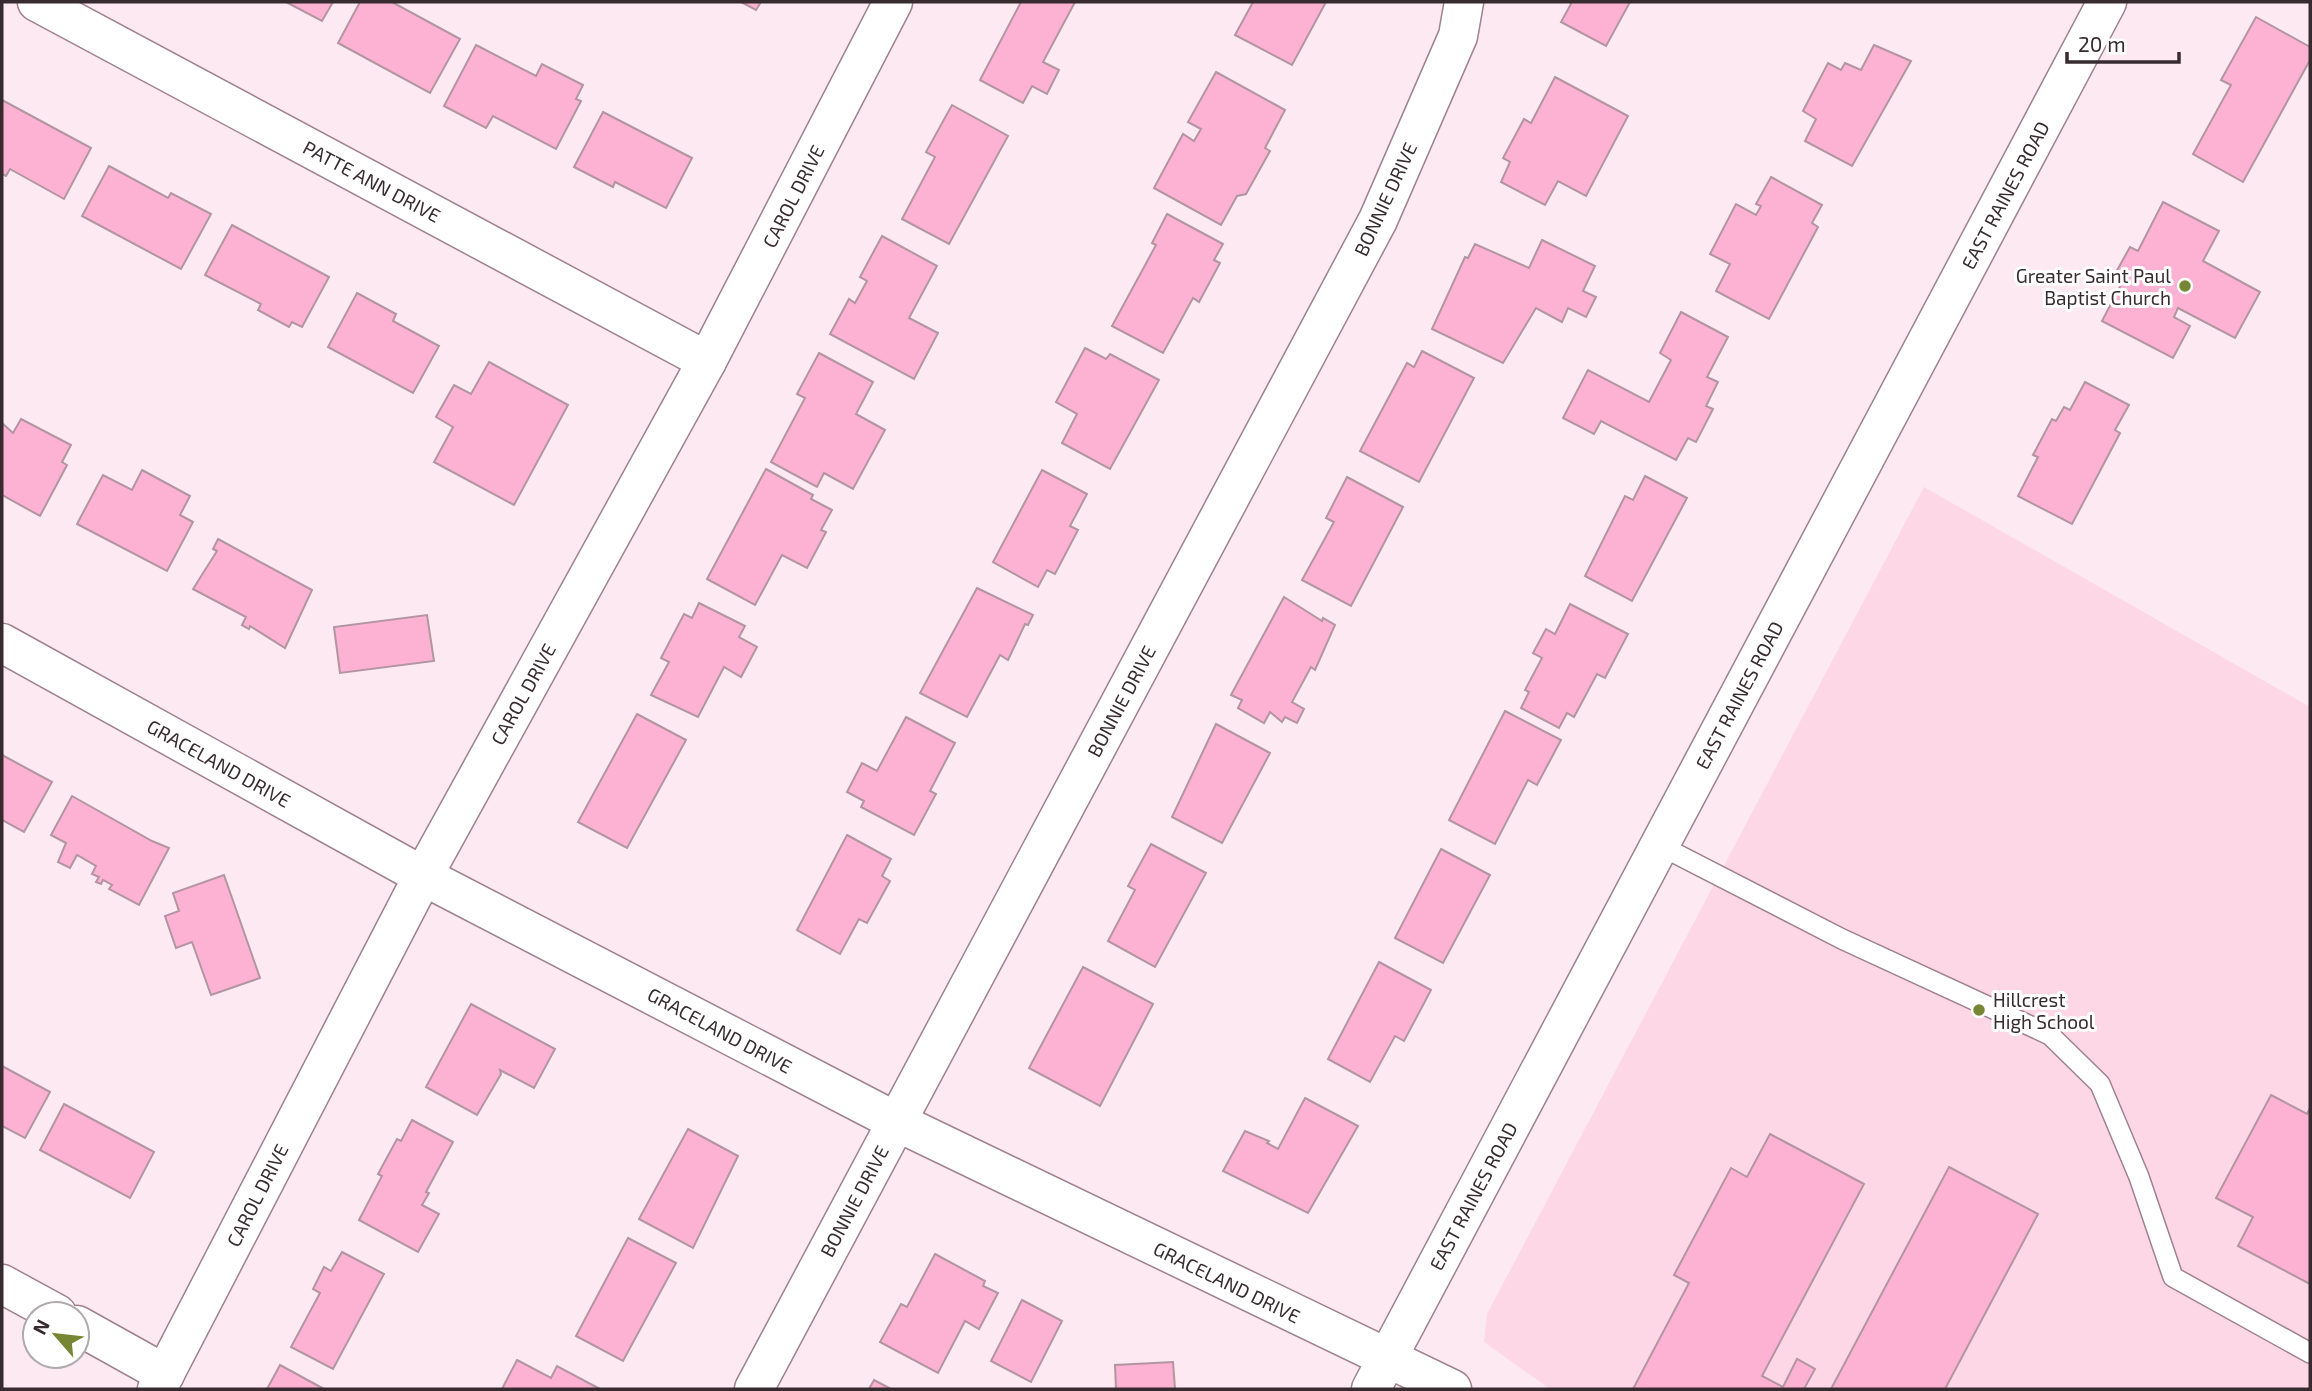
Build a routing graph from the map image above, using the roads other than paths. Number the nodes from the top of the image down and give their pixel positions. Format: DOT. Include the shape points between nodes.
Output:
graph roads {
  1 [pos="37,2"];
  2 [pos="893,2"];
  3 [pos="1464,2"];
  4 [pos="2107,2"];
  5 [pos="707,361"];
  6 [pos="2,643"];
  7 [pos="1659,845"];
  8 [pos="423,876"];
  9 [pos="897,1122"];
  10 [pos="2,1284"];
  11 [pos="31,1300"];
  12 [pos="91,1334"];
  13 [pos="2310,1353"];
  14 [pos="1379,1374"];
  15 [pos="161,1382"];
  16 [pos="754,1389"];
  17 [pos="1452,1389"];
  1 -- 5 [label="street, PATTE ANN DRIVE"];
  2 -- 5 [label="street, CAROL DRIVE"];
  3 -- 9 [label="street, BONNIE DRIVE" via="1458,36 1378,220"];
  4 -- 7 [label="street, EAST RAINES ROAD"];
  5 -- 8 [label="street, CAROL DRIVE"];
  6 -- 8 [label="street, GRACELAND DRIVE"];
  7 -- 13 [label="lane" via="1842,939 2050,1035 2100,1084 2139,1177 2173,1277"];
  7 -- 14 [label="street, EAST RAINES ROAD"];
  8 -- 9 [label="street, GRACELAND DRIVE"];
  8 -- 15 [label="street, CAROL DRIVE"];
  9 -- 14 [label="street, GRACELAND DRIVE"];
  9 -- 16 [label="street, BONNIE DRIVE"];
  10 -- 11 [label="street"];
  12 -- 15 [label="street"];
  14 -- 17 [label="street, GRACELAND DRIVE"];
}
